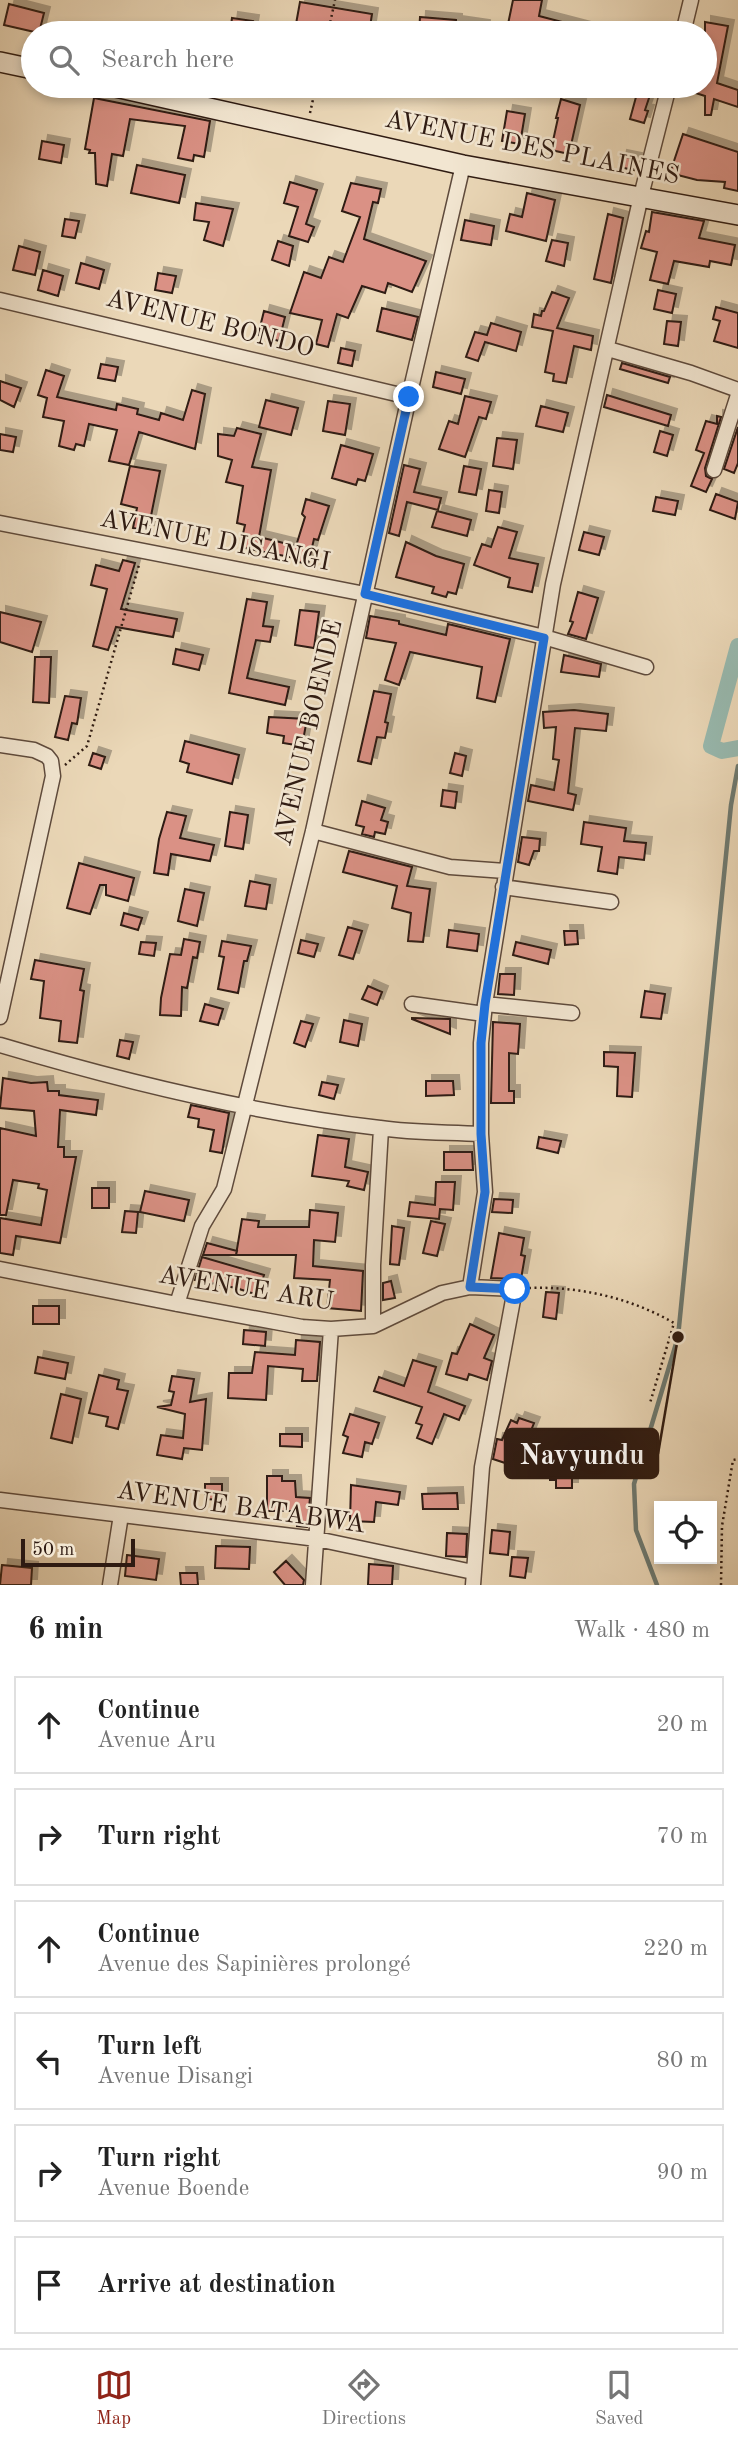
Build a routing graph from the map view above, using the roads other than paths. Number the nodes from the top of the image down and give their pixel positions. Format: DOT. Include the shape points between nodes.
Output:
graph roads {
  1 [pos="691,0"];
  2 [pos="686,21"];
  3 [pos="0,62"];
  4 [pos="21,66"];
  5 [pos="166,98"];
  6 [pos="666,98"];
  7 [pos="463,165"];
  8 [pos="641,195"];
  9 [pos="738,215"];
  10 [pos="0,300"];
  11 [pos="608,349"];
  12 [pos="738,392"];
  13 [pos="409,397"];
  14 [pos="714,470"];
  15 [pos="0,523"];
  16 [pos="365,594"];
  17 [pos="544,638"];
  18 [pos="646,667"];
  19 [pos="0,745"];
  20 [pos="313,831"];
  21 [pos="505,871"];
  22 [pos="503,887"];
  23 [pos="611,902"];
  24 [pos="412,1004"];
  25 [pos="484,1009"];
  26 [pos="572,1013"];
  27 [pos="0,1017"];
  28 [pos="0,1045"];
  29 [pos="243,1106"];
  30 [pos="381,1129"];
  31 [pos="481,1134"];
  32 [pos="0,1269"];
  33 [pos="470,1287"];
  34 [pos="177,1304"];
  35 [pos="373,1326"];
  36 [pos="331,1329"];
  37 [pos="0,1500"];
  38 [pos="121,1515"];
  39 [pos="317,1539"];
  40 [pos="473,1579"];
  41 [pos="110,1585"];
  42 [pos="313,1585"];
  1 -- 2 [label="street"];
  3 -- 4 [label="street"];
  5 -- 7 [label="street, AVENUE DES PLAINES"];
  6 -- 8 [label="street"];
  7 -- 8 [label="street, AVENUE DES PLAINES"];
  7 -- 13 [label="street, AVENUE BOENDE"];
  8 -- 9 [label="street, AVENUE DES PLAINES"];
  8 -- 11 [label="street"];
  10 -- 13 [label="street, AVENUE BONDO"];
  11 -- 12 [label="street"];
  11 -- 17 [label="street"];
  12 -- 14 [label="street"];
  13 -- 16 [label="street, AVENUE BOENDE"];
  15 -- 16 [label="street, AVENUE DISANGI"];
  16 -- 17 [label="street, AVENUE DISANGI"];
  16 -- 20 [label="street, AVENUE BOENDE"];
  17 -- 18 [label="street, AVENUE DISANGI"];
  17 -- 21 [label="street"];
  19 -- 27 [label="street" via="41,753 51,761 53,776"];
  20 -- 21 [label="street" via="450,867"];
  20 -- 29 [label="street, AVENUE BOENDE"];
  21 -- 22 [label="street"];
  22 -- 23 [label="street"];
  22 -- 25 [label="street"];
  24 -- 25 [label="street"];
  25 -- 26 [label="street"];
  25 -- 31 [label="street"];
  28 -- 29 [label="street"];
  29 -- 30 [label="street"];
  29 -- 34 [label="street, AVENUE BOENDE" via="221,1197 202,1226"];
  30 -- 31 [label="street"];
  30 -- 35 [label="street"];
  31 -- 33 [label="street" via="485,1192"];
  32 -- 34 [label="street, AVENUE ARU"];
  33 -- 35 [label="street, AVENUE ARU" via="442,1293"];
  33 -- 40 [label="street, AVENUE ARU" via="515,1289 482,1467"];
  34 -- 36 [label="street, AVENUE ARU"];
  35 -- 36 [label="street, AVENUE ARU"];
  36 -- 39 [label="street"];
  37 -- 38 [label="street, AVENUE BATABWA"];
  38 -- 39 [label="street, AVENUE BATABWA"];
  38 -- 41 [label="street"];
  39 -- 40 [label="street, AVENUE BATABWA"];
  39 -- 42 [label="street"];
}
